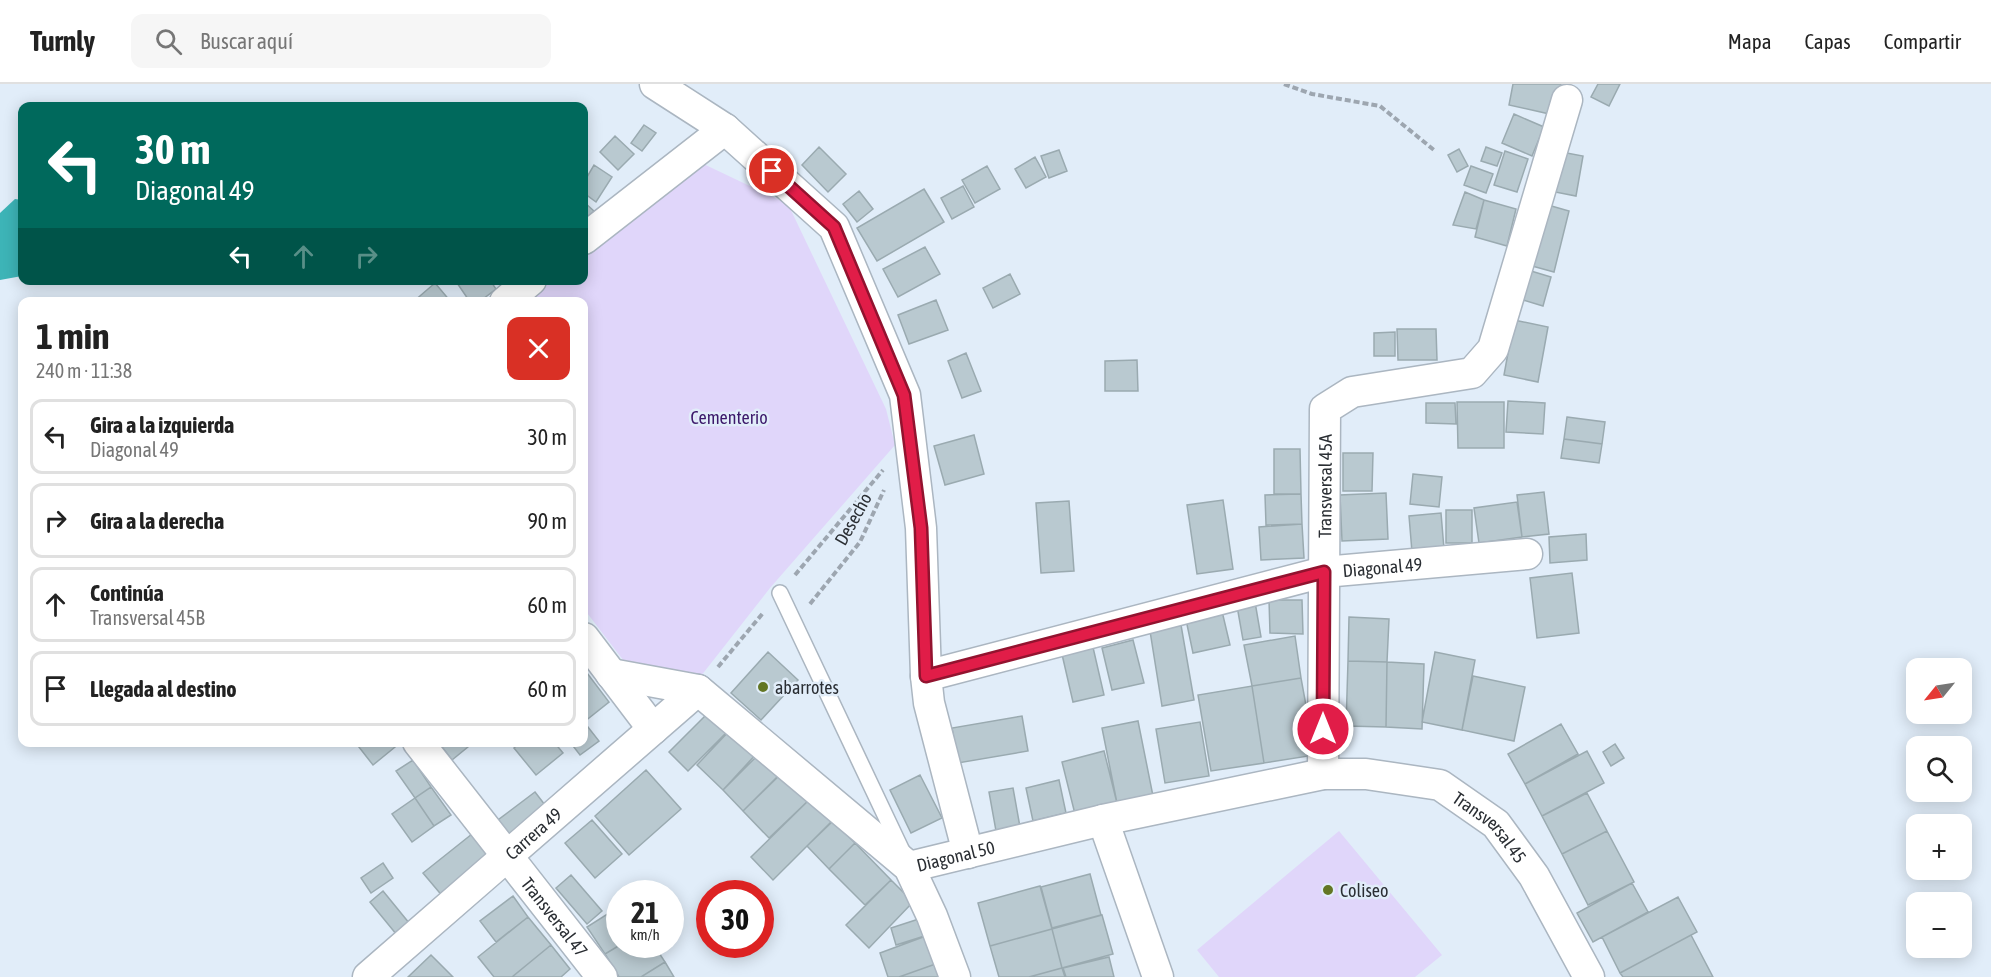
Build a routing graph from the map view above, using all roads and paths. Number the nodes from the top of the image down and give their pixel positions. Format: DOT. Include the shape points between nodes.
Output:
graph roads {
  1 [pos="656,84"];
  2 [pos="1284,84"];
  3 [pos="1567,100"];
  4 [pos="725,129"];
  5 [pos="1434,150"];
  6 [pos="588,236"];
  7 [pos="525,285"];
  8 [pos="511,297"];
  9 [pos="911,447"];
  10 [pos="1527,554"];
  11 [pos="1324,572"];
  12 [pos="780,593"];
  13 [pos="793,622"];
  14 [pos="588,643"];
  15 [pos="611,674"];
  16 [pos="926,676"];
  17 [pos="698,690"];
  18 [pos="652,729"];
  19 [pos="422,747"];
  20 [pos="1323,774"];
  21 [pos="1103,820"];
  22 [pos="968,853"];
  23 [pos="506,855"];
  24 [pos="909,867"];
  25 [pos="368,977"];
  26 [pos="602,977"];
  27 [pos="955,977"];
  28 [pos="1158,977"];
  29 [pos="1589,977"];
  1 -- 4 [label="street"];
  2 -- 5 [label="path" via="1312,94 1380,105"];
  3 -- 11 [label="street, Transversal 45A" via="1493,349 1473,373 1352,392 1325,410"];
  4 -- 6 [label="street"];
  4 -- 9 [label="street" via="834,227 904,395"];
  7 -- 8 [label="street"];
  9 -- 12 [label="path"];
  9 -- 13 [label="path, Desecho" via="891,475 860,542"];
  9 -- 16 [label="street" via="921,528"];
  10 -- 11 [label="street, Diagonal 49"];
  11 -- 16 [label="street, Diagonal 49"];
  11 -- 20 [label="street, Transversal 45A"];
  12 -- 13 [label="lane"];
  12 -- 17 [label="path"];
  13 -- 24 [label="lane"];
  14 -- 15 [label="street"];
  15 -- 17 [label="street, Diagonal 50"];
  15 -- 18 [label="street"];
  16 -- 22 [label="street" via="929,703"];
  17 -- 18 [label="street, Carrera 49"];
  17 -- 24 [label="street, Diagonal 50"];
  18 -- 23 [label="street, Carrera 49"];
  19 -- 23 [label="street, Transversal 47"];
  20 -- 21 [label="street, Diagonal 50"];
  20 -- 29 [label="street, Transversal 45" via="1366,774 1440,785 1496,824 1534,876"];
  21 -- 22 [label="street, Diagonal 50"];
  21 -- 28 [label="street"];
  22 -- 24 [label="street, Diagonal 50"];
  23 -- 25 [label="street, Carrera 49"];
  23 -- 26 [label="street, Transversal 47"];
  24 -- 27 [label="street"];
}
